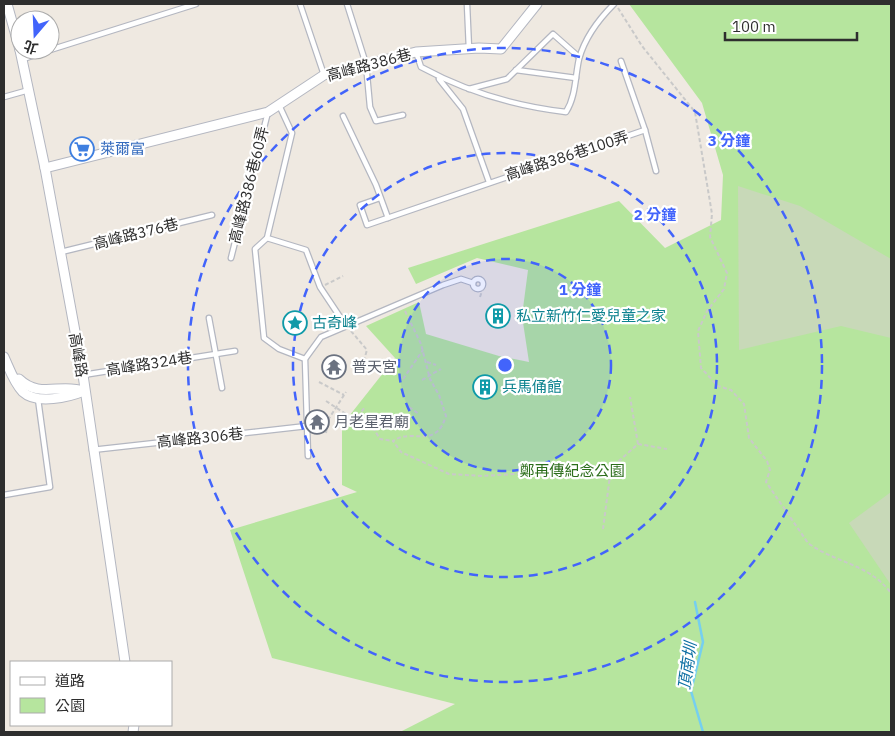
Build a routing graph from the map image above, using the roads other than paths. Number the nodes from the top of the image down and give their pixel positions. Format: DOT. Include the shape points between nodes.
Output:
graph roads {
  1 [pos="196,4"];
  2 [pos="300,4"];
  3 [pos="347,4"];
  4 [pos="467,4"];
  5 [pos="537,4"];
  6 [pos="615,4"];
  7 [pos="60,47"];
  8 [pos="469,49"];
  9 [pos="416,52"];
  10 [pos="579,58"];
  11 [pos="23,60"];
  12 [pos="621,61"];
  13 [pos="366,64"];
  14 [pos="516,70"];
  15 [pos="324,75"];
  16 [pos="436,76"];
  17 [pos="576,78"];
  18 [pos="29,90"];
  19 [pos="468,90"];
  20 [pos="4,97"];
  21 [pos="279,105"];
  22 [pos="268,112"];
  23 [pos="403,115"];
  24 [pos="343,116"];
  25 [pos="645,130"];
  26 [pos="45,168"];
  27 [pos="656,171"];
  28 [pos="489,182"];
  29 [pos="380,198"];
  30 [pos="212,216"];
  31 [pos="388,218"];
  32 [pos="266,238"];
  33 [pos="59,252"];
  34 [pos="231,258"];
  35 [pos="484,286"];
  36 [pos="209,318"];
  37 [pos="346,326"];
  38 [pos="236,351"];
  39 [pos="216,354"];
  40 [pos="4,357"];
  41 [pos="305,359"];
  42 [pos="10,371"];
  43 [pos="82,375"];
  44 [pos="222,388"];
  45 [pos="84,391"];
  46 [pos="38,399"];
  47 [pos="307,426"];
  48 [pos="92,450"];
  49 [pos="308,456"];
  50 [pos="4,495"];
  51 [pos="126,661"];
  1 -- 7 [label="lane"];
  2 -- 15 [label="lane"];
  3 -- 13 [label="lane"];
  4 -- 8 [label="lane"];
  5 -- 8 [label="street, 高峰路386巷" via="501,50"];
  6 -- 10 [label="lane, 高峰路386巷100弄" via="594,23"];
  8 -- 9 [label="street, 高峰路386巷"];
  9 -- 13 [label="street, 高峰路386巷"];
  9 -- 16 [label="lane, 高峰路386巷100弄" via="421,68"];
  10 -- 14 [label="lane" via="554,34"];
  10 -- 17 [label="lane, 高峰路386巷100弄"];
  11 -- 18 [label="street, 高峰路"];
  12 -- 25 [label="lane, 高峰路386巷100弄"];
  13 -- 15 [label="street, 高峰路386巷"];
  13 -- 23 [label="lane" via="370,107 376,121"];
  14 -- 17 [label="lane"];
  14 -- 19 [label="lane" via="507,80"];
  15 -- 21 [label="street, 高峰路386巷"];
  16 -- 19 [label="lane, 高峰路386巷100弄"];
  16 -- 28 [label="lane, 高峰路386巷100弄" via="463,109"];
  17 -- 19 [label="lane, 高峰路386巷100弄" via="571,104 566,112 504,102"];
  18 -- 20 [label="lane"];
  18 -- 26 [label="street, 高峰路"];
  21 -- 22 [label="street, 高峰路386巷"];
  21 -- 32 [label="lane" via="292,133"];
  22 -- 26 [label="street, 高峰路386巷"];
  22 -- 34 [label="lane, 高峰路386巷60弄"];
  24 -- 29 [label="lane"];
  25 -- 27 [label="lane, 高峰路386巷100弄"];
  25 -- 28 [label="lane, 高峰路386巷100弄"];
  26 -- 33 [label="street, 高峰路"];
  28 -- 31 [label="lane, 高峰路386巷100弄"];
  29 -- 31 [label="lane"];
  29 -- 31 [label="lane, 高峰路386巷100弄" via="360,205 367,225"];
  30 -- 33 [label="lane, 高峰路376巷"];
  32 -- 37 [label="lane" via="306,250 320,287"];
  32 -- 41 [label="lane" via="255,249 264,338 279,349"];
  33 -- 43 [label="street, 高峰路"];
  35 -- 37 [label="lane" via="481,279 474,283 461,279"];
  36 -- 39 [label="lane"];
  37 -- 41 [label="lane" via="321,337"];
  38 -- 39 [label="lane, 高峰路324巷"];
  39 -- 43 [label="lane, 高峰路324巷"];
  39 -- 44 [label="lane"];
  40 -- 42 [label="street"];
  41 -- 47 [label="lane"];
  42 -- 45 [label="street" via="26,386 37,391 72,387"];
  42 -- 46 [label="street" via="24,392"];
  43 -- 45 [label="street, 高峰路"];
  45 -- 46 [label="street" via="72,396"];
  45 -- 48 [label="street, 高峰路"];
  46 -- 50 [label="lane" via="50,487"];
  47 -- 48 [label="lane, 高峰路306巷"];
  47 -- 49 [label="lane"];
  48 -- 51 [label="street, 高峰路"];
}
